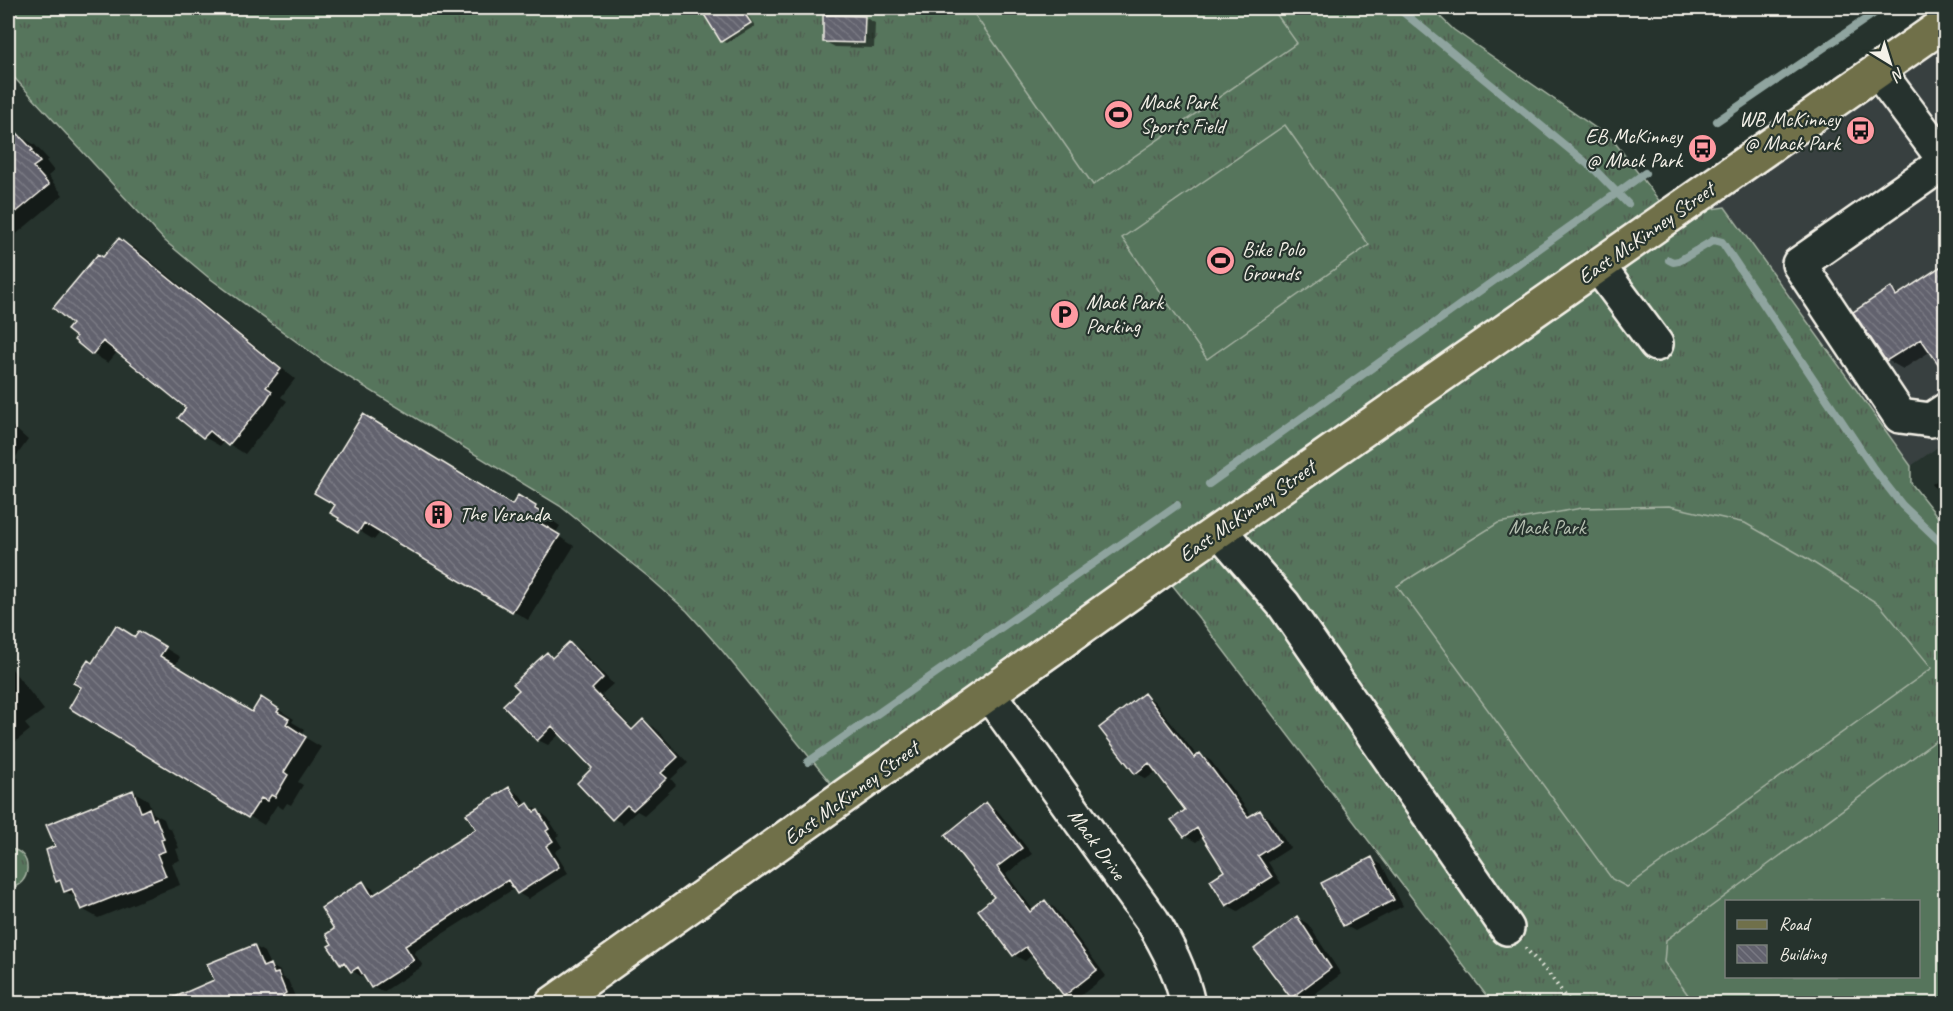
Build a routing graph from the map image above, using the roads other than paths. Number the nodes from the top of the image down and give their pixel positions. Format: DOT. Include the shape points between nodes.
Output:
graph roads {
  1 [pos="1946,23"];
  2 [pos="1878,71"];
  3 [pos="1945,162"];
  4 [pos="1598,266"];
  5 [pos="1656,344"];
  6 [pos="1946,411"];
  7 [pos="1220,531"];
  8 [pos="988,694"];
  9 [pos="1507,928"];
  10 [pos="552,1004"];
  11 [pos="1188,1004"];
  1 -- 2 [label="main road, East McKinney Street"];
  2 -- 3 [label="street"];
  2 -- 4 [label="main road, East McKinney Street"];
  3 -- 6 [label="street" via="1799,264 1900,416 1931,420"];
  4 -- 5 [label="street"];
  4 -- 7 [label="main road, East McKinney Street"];
  7 -- 8 [label="main road, East McKinney Street"];
  7 -- 9 [label="street" via="1284,605"];
  8 -- 10 [label="main road, East McKinney Street"];
  8 -- 11 [label="street, Mack Drive" via="1152,920 1174,959"];
}
